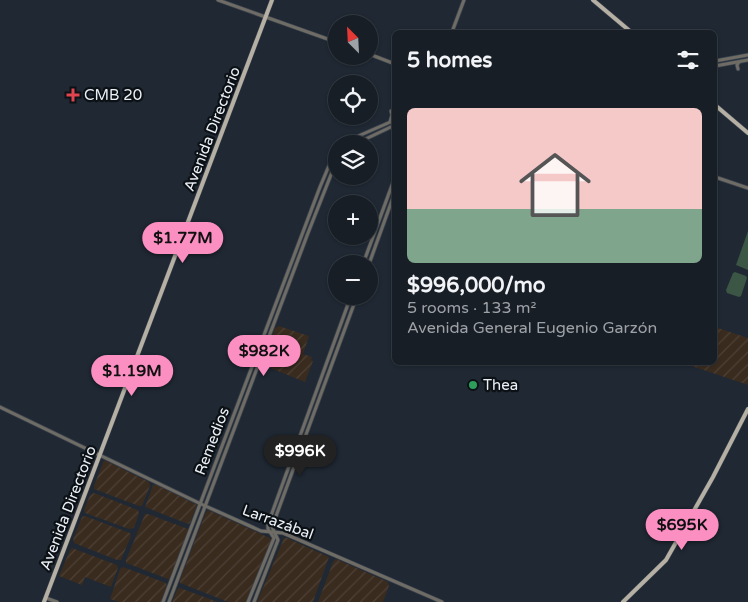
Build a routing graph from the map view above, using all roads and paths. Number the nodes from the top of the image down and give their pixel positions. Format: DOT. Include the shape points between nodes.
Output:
graph roads {
  1 [pos="218,0"];
  2 [pos="272,0"];
  3 [pos="464,0"];
  4 [pos="593,0"];
  5 [pos="266,16"];
  6 [pos="453,30"];
  7 [pos="629,30"];
  8 [pos="328,39"];
  9 [pos="748,54"];
  10 [pos="378,57"];
  11 [pos="717,60"];
  12 [pos="748,60"];
  13 [pos="739,62"];
  14 [pos="392,63"];
  15 [pos="717,66"];
  16 [pos="738,69"];
  17 [pos="717,107"];
  18 [pos="390,111"];
  19 [pos="390,122"];
  20 [pos="392,126"];
  21 [pos="748,133"];
  22 [pos="360,135"];
  23 [pos="374,135"];
  24 [pos="328,168"];
  25 [pos="717,178"];
  26 [pos="328,182"];
  27 [pos="392,184"];
  28 [pos="748,188"];
  29 [pos="392,200"];
  30 [pos="366,255"];
  31 [pos="372,255"];
  32 [pos="348,305"];
  33 [pos="354,305"];
  34 [pos="0,407"];
  35 [pos="748,410"];
  36 [pos="100,456"];
  37 [pos="203,505"];
  38 [pos="273,532"];
  39 [pos="45,600"];
  40 [pos="57,602"];
  41 [pos="163,602"];
  42 [pos="169,602"];
  43 [pos="248,602"];
  44 [pos="254,602"];
  45 [pos="442,602"];
  46 [pos="623,602"];
  1 -- 5 [label="street"];
  2 -- 5 [label="main road, Avenida Directorio"];
  3 -- 6 [label="street"];
  4 -- 7 [label="main road"];
  5 -- 8 [label="street"];
  5 -- 36 [label="main road, Avenida Directorio"];
  9 -- 11 [label="street"];
  10 -- 14 [label="street"];
  12 -- 13 [label="street"];
  13 -- 15 [label="street"];
  13 -- 16 [label="street"];
  17 -- 21 [label="main road"];
  18 -- 19 [label="street"];
  19 -- 22 [label="street"];
  20 -- 23 [label="street"];
  24 -- 37 [label="street, Remedios"];
  25 -- 28 [label="street"];
  26 -- 37 [label="street, Remedios"];
  27 -- 30 [label="street"];
  29 -- 31 [label="street"];
  32 -- 38 [label="street" via="268,524 268,529"];
  33 -- 38 [label="street" via="272,527"];
  34 -- 36 [label="street, Larrazábal"];
  35 -- 46 [label="main road" via="666,560"];
  36 -- 37 [label="street, Larrazábal"];
  36 -- 39 [label="main road, Avenida Directorio"];
  37 -- 38 [label="street, Larrazábal" via="261,531"];
  37 -- 41 [label="street, Remedios"];
  37 -- 42 [label="street, Remedios"];
  38 -- 43 [label="street" via="273,541"];
  38 -- 44 [label="street" via="277,535 277,542"];
  38 -- 45 [label="street, Larrazábal"];
  39 -- 40 [label="street"];
}
